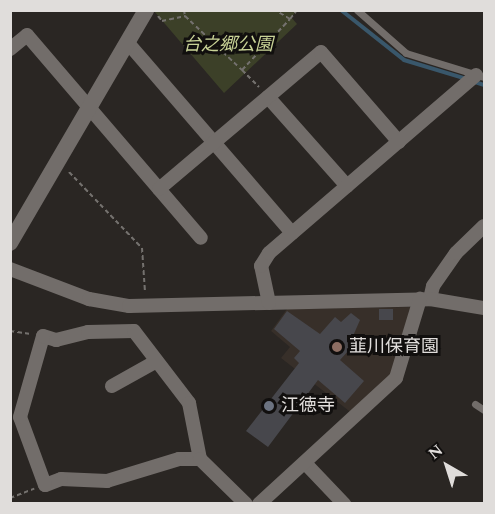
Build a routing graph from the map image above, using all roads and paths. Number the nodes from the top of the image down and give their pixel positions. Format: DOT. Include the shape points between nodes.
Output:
graph roads {
  1 [pos="146,10"];
  2 [pos="153,10"];
  3 [pos="184,10"];
  4 [pos="275,10"];
  5 [pos="297,10"];
  6 [pos="357,10"];
  7 [pos="184,16"];
  8 [pos="290,19"];
  9 [pos="128,43"];
  10 [pos="10,49"];
  11 [pos="242,70"];
  12 [pos="476,78"];
  13 [pos="268,97"];
  14 [pos="90,107"];
  15 [pos="215,142"];
  16 [pos="399,142"];
  17 [pos="58,161"];
  18 [pos="348,186"];
  19 [pos="159,189"];
  20 [pos="484,226"];
  21 [pos="292,233"];
  22 [pos="201,237"];
  23 [pos="10,243"];
  24 [pos="10,269"];
  25 [pos="425,299"];
  26 [pos="269,303"];
  27 [pos="129,306"];
  28 [pos="146,306"];
  29 [pos="484,308"];
  30 [pos="10,330"];
  31 [pos="128,332"];
  32 [pos="43,336"];
  33 [pos="157,361"];
  34 [pos="112,386"];
  35 [pos="475,404"];
  36 [pos="484,410"];
  37 [pos="200,459"];
  38 [pos="305,463"];
  39 [pos="45,485"];
  40 [pos="10,498"];
  41 [pos="246,504"];
  42 [pos="259,504"];
  43 [pos="344,504"];
  1 -- 9 [label="street"];
  2 -- 7 [label="path" via="162,21"];
  3 -- 7 [label="path"];
  4 -- 8 [label="path"];
  5 -- 8 [label="path"];
  6 -- 12 [label="lane" via="406,53"];
  7 -- 11 [label="path"];
  8 -- 11 [label="path"];
  9 -- 14 [label="street"];
  9 -- 15 [label="street"];
  10 -- 14 [label="street" via="27,35"];
  11 -- 13 [label="path"];
  12 -- 16 [label="street"];
  13 -- 15 [label="street"];
  13 -- 16 [label="street" via="321,52"];
  13 -- 18 [label="street"];
  14 -- 17 [label="street"];
  14 -- 19 [label="street"];
  15 -- 19 [label="street"];
  15 -- 21 [label="street"];
  16 -- 18 [label="street"];
  17 -- 23 [label="street"];
  17 -- 28 [label="path" via="142,248"];
  18 -- 21 [label="street"];
  19 -- 22 [label="street"];
  20 -- 25 [label="street" via="456,253"];
  21 -- 26 [label="street" via="269,253 261,266"];
  24 -- 27 [label="street" via="89,299"];
  25 -- 26 [label="street"];
  25 -- 29 [label="street"];
  25 -- 38 [label="street" via="396,378"];
  26 -- 28 [label="street"];
  27 -- 28 [label="street"];
  27 -- 31 [label="street"];
  30 -- 32 [label="path"];
  31 -- 32 [label="street" via="88,332 56,340"];
  31 -- 33 [label="street" via="134,331"];
  32 -- 39 [label="street" via="20,417"];
  33 -- 34 [label="street"];
  33 -- 37 [label="street" via="189,403"];
  35 -- 36 [label="lane"];
  37 -- 39 [label="street" via="179,459 108,481 61,479"];
  37 -- 41 [label="street"];
  38 -- 42 [label="street"];
  38 -- 43 [label="street"];
  39 -- 40 [label="path"];
}
